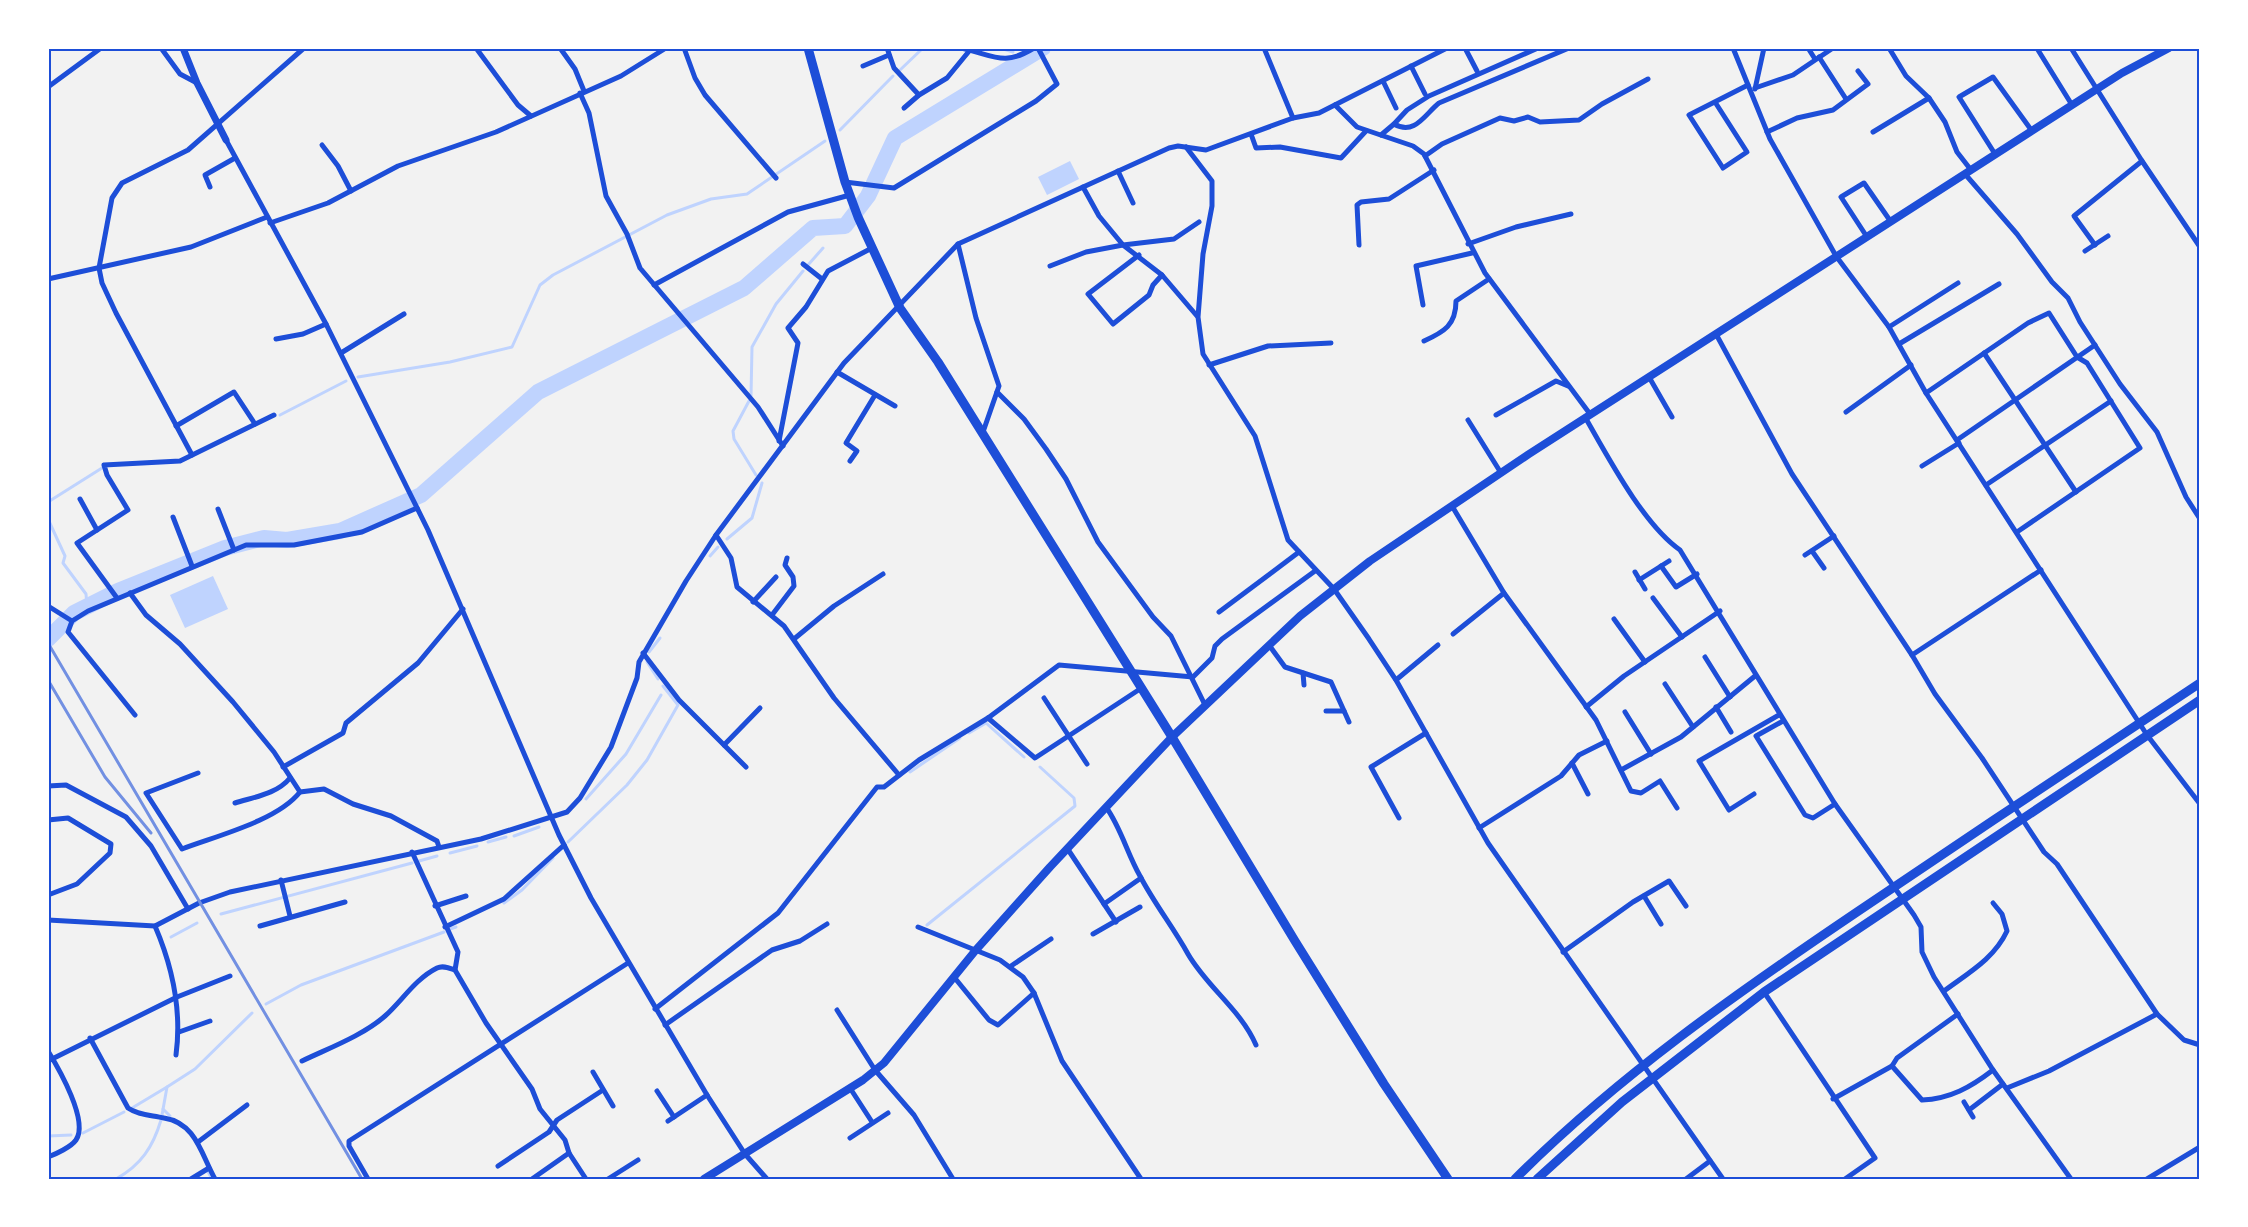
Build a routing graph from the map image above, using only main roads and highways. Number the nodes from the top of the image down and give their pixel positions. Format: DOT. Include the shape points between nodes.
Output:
graph roads {
  1 [pos="808,48"];
  2 [pos="2169,48"];
  3 [pos="2200,683"];
  4 [pos="2200,700"];
  5 [pos="1172,737"];
  6 [pos="704,1179"];
  7 [pos="1448,1179"];
  8 [pos="1515,1179"];
  9 [pos="1537,1179"];
  1 -- 5 [label="main road" via="851,199 900,308"];
  2 -- 5 [label="main road" via="1995,154 1452,506 1334,589"];
  3 -- 8 [label="main road" via="1700,1020"];
  4 -- 9 [label="main road" via="1764,992 1652,1078"];
  5 -- 6 [label="main road" via="975,951 896,1052 850,1088"];
  5 -- 7 [label="main road" via="1384,1084"];
}
